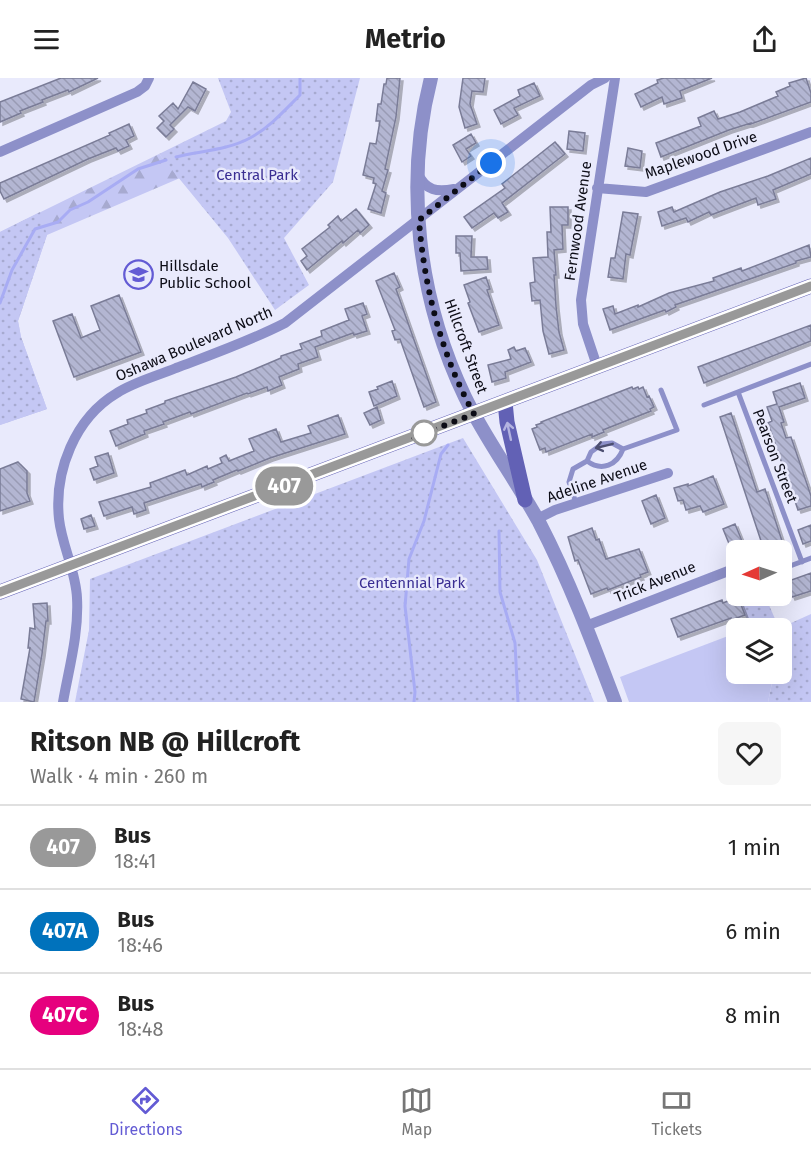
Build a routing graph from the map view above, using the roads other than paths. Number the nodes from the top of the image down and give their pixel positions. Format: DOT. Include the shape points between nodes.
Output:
graph roads {
  1 [pos="431,78"];
  2 [pos="605,78"];
  3 [pos="615,78"];
  4 [pos="147,82"];
  5 [pos="811,132"];
  6 [pos="0,152"];
  7 [pos="417,171"];
  8 [pos="457,188"];
  9 [pos="597,188"];
  10 [pos="419,220"];
  11 [pos="811,286"];
  12 [pos="811,364"];
  13 [pos="597,366"];
  14 [pos="661,390"];
  15 [pos="738,392"];
  16 [pos="505,402"];
  17 [pos="704,405"];
  18 [pos="474,414"];
  19 [pos="623,448"];
  20 [pos="587,461"];
  21 [pos="668,472"];
  22 [pos="525,500"];
  23 [pos="576,503"];
  24 [pos="537,519"];
  25 [pos="811,558"];
  26 [pos="802,562"];
  27 [pos="792,566"];
  28 [pos="71,567"];
  29 [pos="726,571"];
  30 [pos="0,592"];
  31 [pos="586,626"];
  32 [pos="63,702"];
  33 [pos="615,702"];
  1 -- 7 [label="street, Hillcroft Street"];
  2 -- 8 [label="street, Oshawa Boulevard North"];
  3 -- 9 [label="street, Fernwood Avenue"];
  4 -- 6 [label="street" via="137,92"];
  5 -- 9 [label="street, Maplewood Drive" via="646,192"];
  7 -- 8 [label="street" via="422,182 433,190"];
  7 -- 10 [label="street, Hillcroft Street"];
  8 -- 10 [label="street, Oshawa Boulevard North"];
  9 -- 13 [label="street, Fernwood Avenue" via="581,300 583,324"];
  10 -- 18 [label="street, Hillcroft Street" via="436,320"];
  10 -- 28 [label="street, Oshawa Boulevard North" via="285,322 253,339 117,392 98,407 77,433 64,461 59,519"];
  11 -- 13 [label="main road"];
  12 -- 15 [label="lane"];
  13 -- 16 [label="main road"];
  14 -- 19 [label="lane" via="677,430"];
  15 -- 17 [label="lane"];
  15 -- 26 [label="lane, Pearson Street"];
  16 -- 18 [label="main road"];
  22 -- 16 [label="main road, one-way"];
  18 -- 22 [label="street, Hillcroft Street"];
  18 -- 28 [label="main road"];
  19 -- 20 [label="lane, one-way" via="602,444"];
  19 -- 20 [label="lane" via="609,465 600,467"];
  20 -- 23 [label="lane" via="573,469 570,477 569,487"];
  21 -- 23 [label="street, Adeline Avenue"];
  22 -- 24 [label="street, Hillcroft Street"];
  23 -- 24 [label="street, Adeline Avenue"];
  24 -- 31 [label="street, Hillcroft Street"];
  25 -- 26 [label="lane"];
  26 -- 27 [label="lane"];
  28 -- 30 [label="main road"];
  28 -- 32 [label="street, Oshawa Boulevard North" via="77,614"];
  29 -- 31 [label="street, Trick Avenue"];
  31 -- 33 [label="street, Hillcroft Street"];
}
